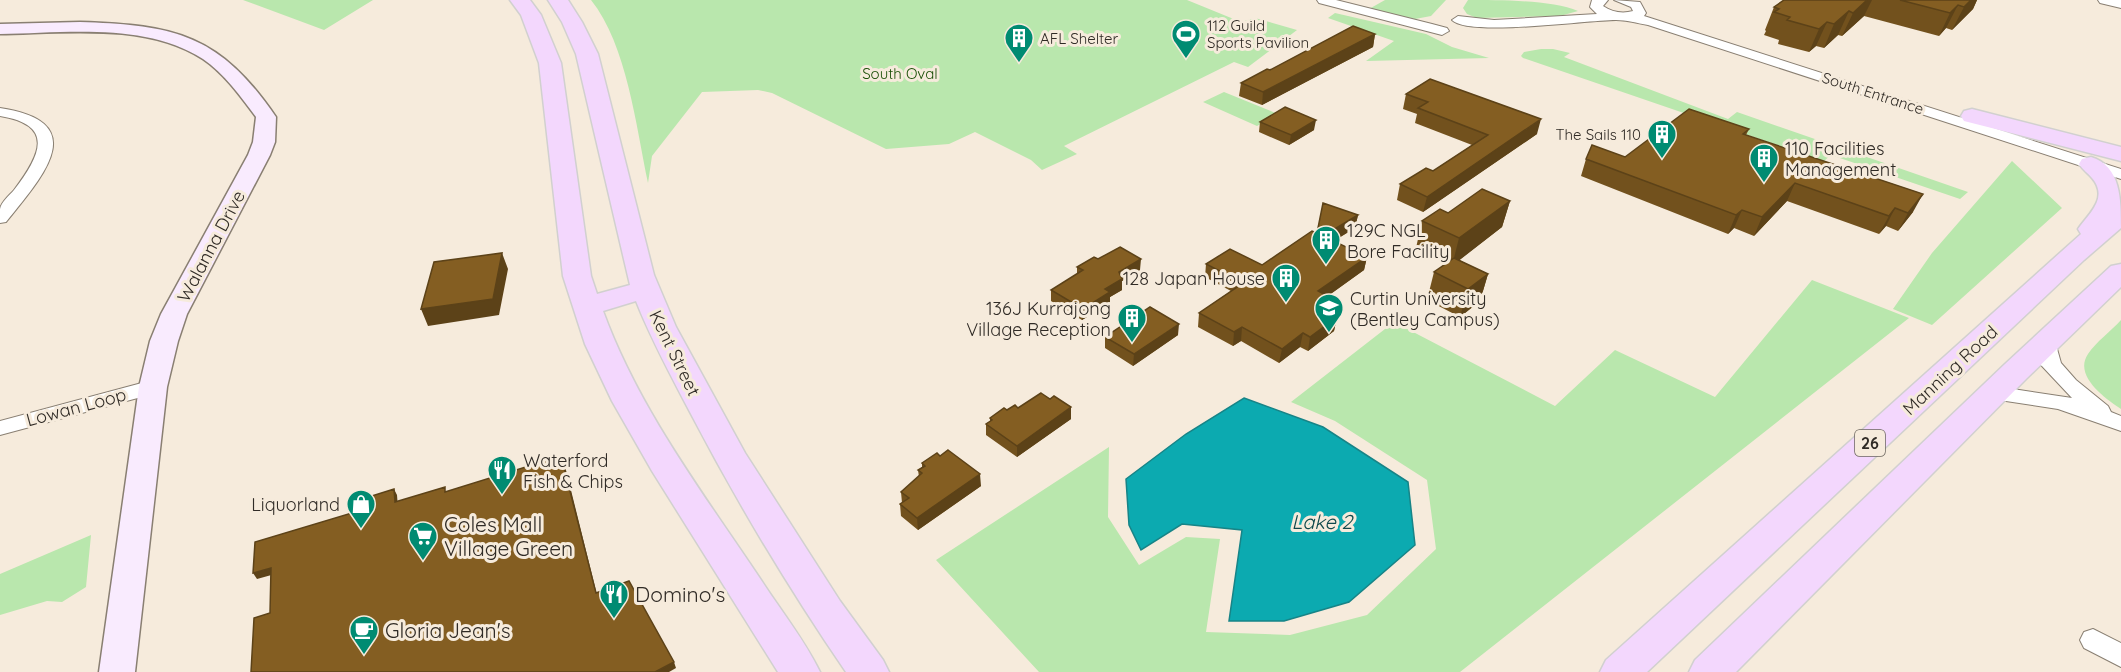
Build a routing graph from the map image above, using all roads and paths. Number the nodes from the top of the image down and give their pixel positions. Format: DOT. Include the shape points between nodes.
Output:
graph roads {
  1 [pos="520,0"];
  2 [pos="558,0"];
  3 [pos="1323,0"];
  4 [pos="1620,0"];
  5 [pos="2104,0"];
  6 [pos="1599,2"];
  7 [pos="2121,4"];
  8 [pos="1640,5"];
  9 [pos="1623,16"];
  10 [pos="1564,21"];
  11 [pos="0,28"];
  12 [pos="0,112"];
  13 [pos="1972,116"];
  14 [pos="2121,154"];
  15 [pos="2121,163"];
  16 [pos="2091,164"];
  17 [pos="2121,174"];
  18 [pos="25,187"];
  19 [pos="0,190"];
  20 [pos="2121,215"];
  21 [pos="0,218"];
  22 [pos="2074,254"];
  23 [pos="2121,272"];
  24 [pos="646,289"];
  25 [pos="587,306"];
  26 [pos="2047,342"];
  27 [pos="153,387"];
  28 [pos="1993,393"];
  29 [pos="2115,421"];
  30 [pos="0,428"];
  31 [pos="2093,640"];
  32 [pos="2121,656"];
  33 [pos="117,672"];
  34 [pos="800,672"];
  35 [pos="869,672"];
  36 [pos="1620,672"];
  37 [pos="1709,672"];
  1 -- 25 [label="main road" via="550,63 577,276"];
  2 -- 24 [label="main road, Kent Street" via="586,54 624,216"];
  3 -- 10 [label="street" via="1458,33 1462,25"];
  4 -- 8 [label="street, South Entrance"];
  5 -- 7 [label="street"];
  6 -- 9 [label="street" via="1603,12"];
  6 -- 10 [label="street"];
  8 -- 9 [label="street" via="1637,15"];
  8 -- 13 [label="street, South Entrance"];
  9 -- 10 [label="street"];
  9 -- 16 [label="street, South Entrance" via="1650,21"];
  11 -- 27 [label="street, Walanna Drive" via="142,32 190,45 226,71 266,117 260,155 174,314"];
  12 -- 18 [label="street" via="34,123 46,137 42,158"];
  13 -- 14 [label="main road"];
  13 -- 15 [label="street, South Entrance"];
  16 -- 17 [label="street, South Entrance"];
  16 -- 22 [label="main road" via="2108,182 2113,197 2108,210"];
  18 -- 19 [label="street"];
  18 -- 21 [label="street"];
  20 -- 22 [label="main road, Manning Road / 26"];
  22 -- 36 [label="main road, Manning Road / 26"];
  23 -- 26 [label="main road"];
  24 -- 25 [label="main road"];
  24 -- 35 [label="main road, Kent Street" via="666,337 731,458 826,612"];
  25 -- 34 [label="main road" via="600,344 628,401"];
  26 -- 28 [label="main road"];
  26 -- 29 [label="street" via="2051,366"];
  27 -- 30 [label="street, Lowan Loop"];
  27 -- 33 [label="street, Walanna Drive"];
  28 -- 29 [label="street" via="2061,402"];
  28 -- 37 [label="main road"];
  31 -- 32 [label="street"];
}
